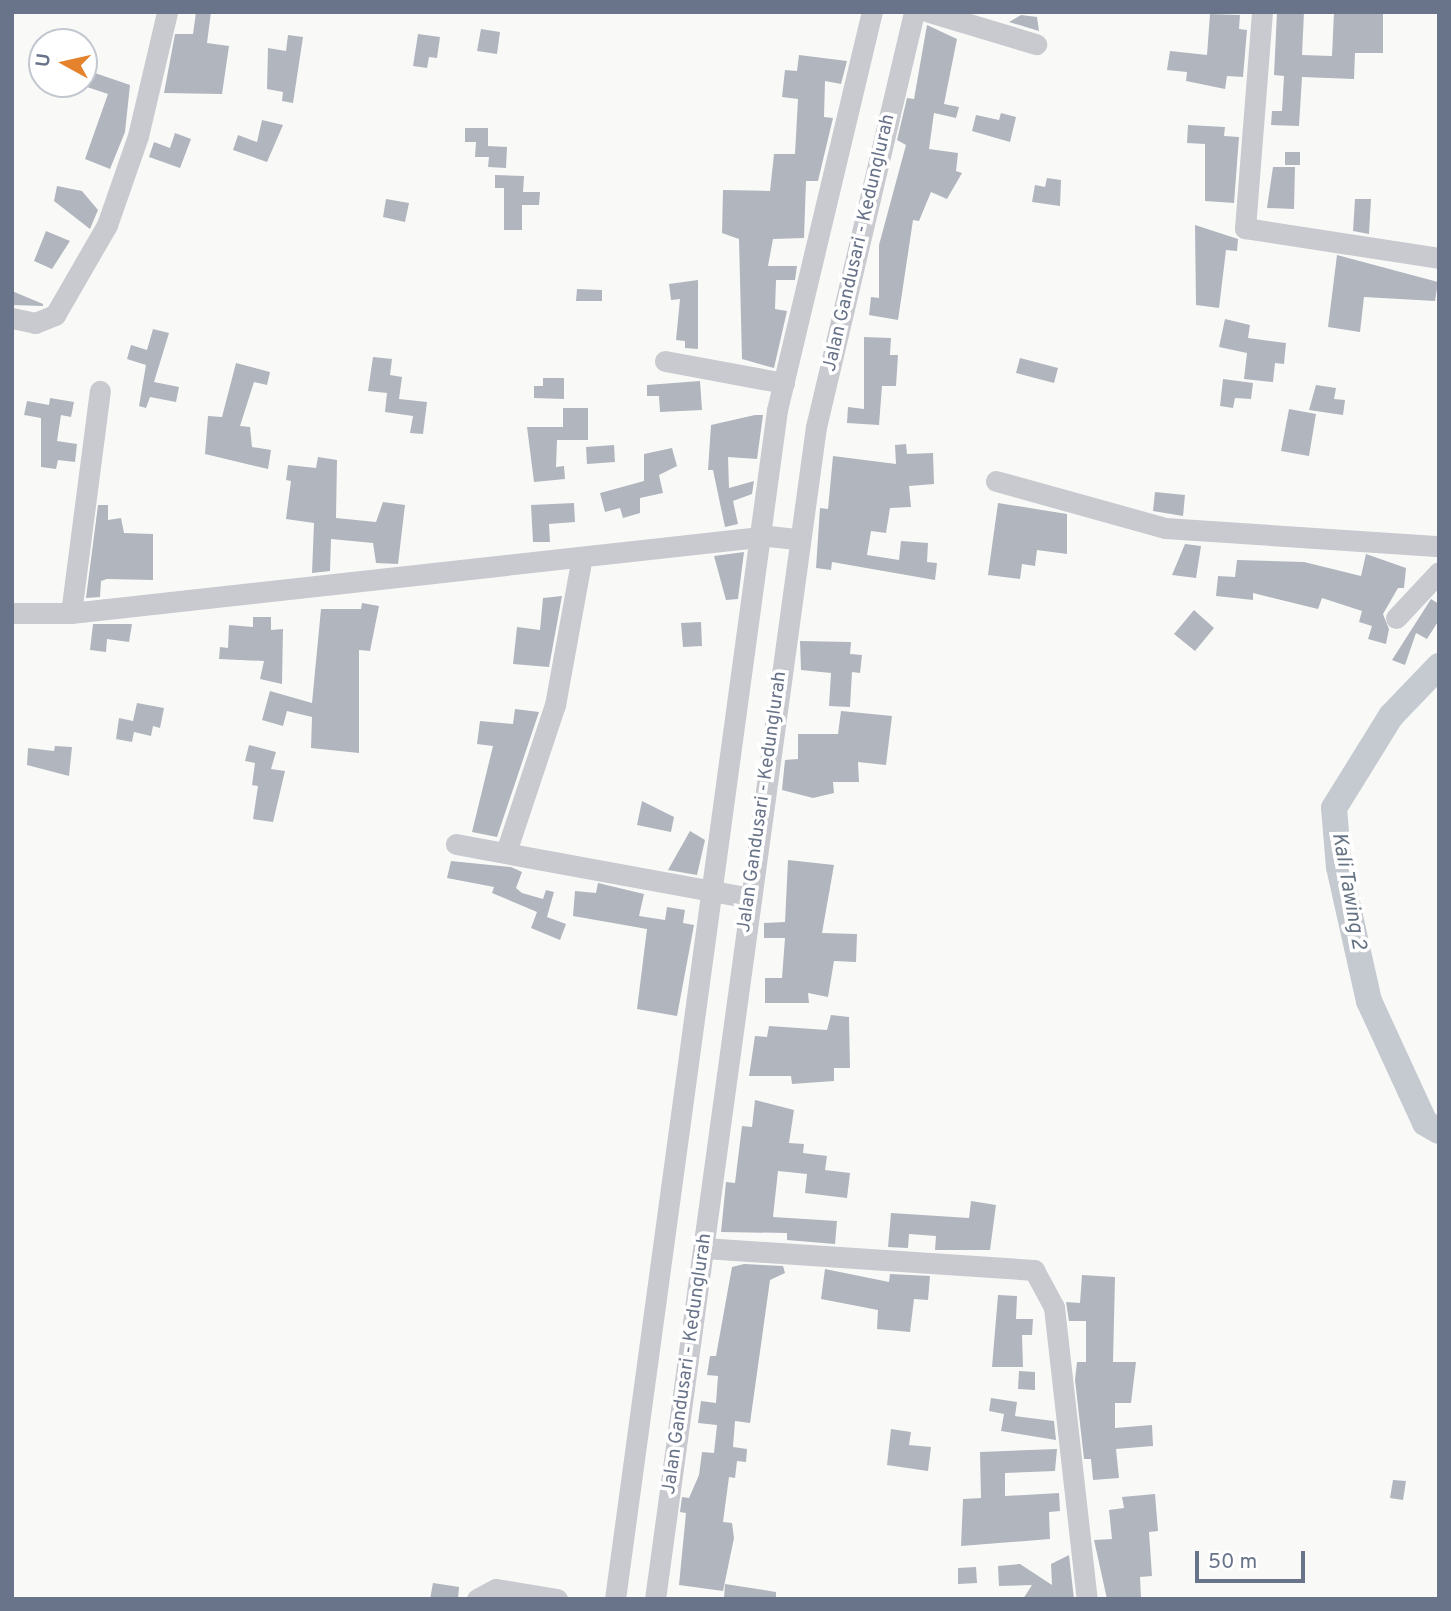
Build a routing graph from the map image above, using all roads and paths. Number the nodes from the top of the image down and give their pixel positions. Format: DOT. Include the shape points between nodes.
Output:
graph roads {
  1 [pos="167,12"];
  2 [pos="872,12"];
  3 [pos="914,12"];
  4 [pos="929,12"];
  5 [pos="1262,12"];
  6 [pos="1036,44"];
  7 [pos="1439,258"];
  8 [pos="12,318"];
  9 [pos="665,361"];
  10 [pos="784,383"];
  11 [pos="100,391"];
  12 [pos="996,481"];
  13 [pos="778,538"];
  14 [pos="1439,546"];
  15 [pos="582,557"];
  16 [pos="1439,572"];
  17 [pos="12,613"];
  18 [pos="71,613"];
  19 [pos="1396,618"];
  20 [pos="456,844"];
  21 [pos="506,852"];
  22 [pos="728,895"];
  23 [pos="704,1248"];
  24 [pos="477,1599"];
  25 [pos="557,1599"];
  26 [pos="615,1599"];
  27 [pos="655,1599"];
  28 [pos="1087,1599"];
  1 -- 8 [label="street" via="138,136 107,225 55,315 35,323"];
  2 -- 10 [label="street"];
  3 -- 13 [label="street, Jalan Gandusari - Kedunglurah" via="816,427"];
  4 -- 6 [label="street"];
  5 -- 7 [label="street" via="1245,228"];
  9 -- 10 [label="street"];
  10 -- 13 [label="street"];
  11 -- 18 [label="street"];
  12 -- 14 [label="street" via="1165,528"];
  13 -- 15 [label="street"];
  13 -- 22 [label="street, Jalan Gandusari - Kedunglurah"];
  13 -- 22 [label="street"];
  15 -- 18 [label="street"];
  15 -- 21 [label="street" via="555,705"];
  16 -- 19 [label="street"];
  17 -- 18 [label="street"];
  20 -- 21 [label="street"];
  21 -- 22 [label="street"];
  22 -- 23 [label="street, Jalan Gandusari - Kedunglurah"];
  22 -- 26 [label="street"];
  23 -- 27 [label="street, Jalan Gandusari - Kedunglurah"];
  23 -- 28 [label="street" via="1034,1270 1054,1307"];
  24 -- 25 [label="street" via="496,1589"];
}
